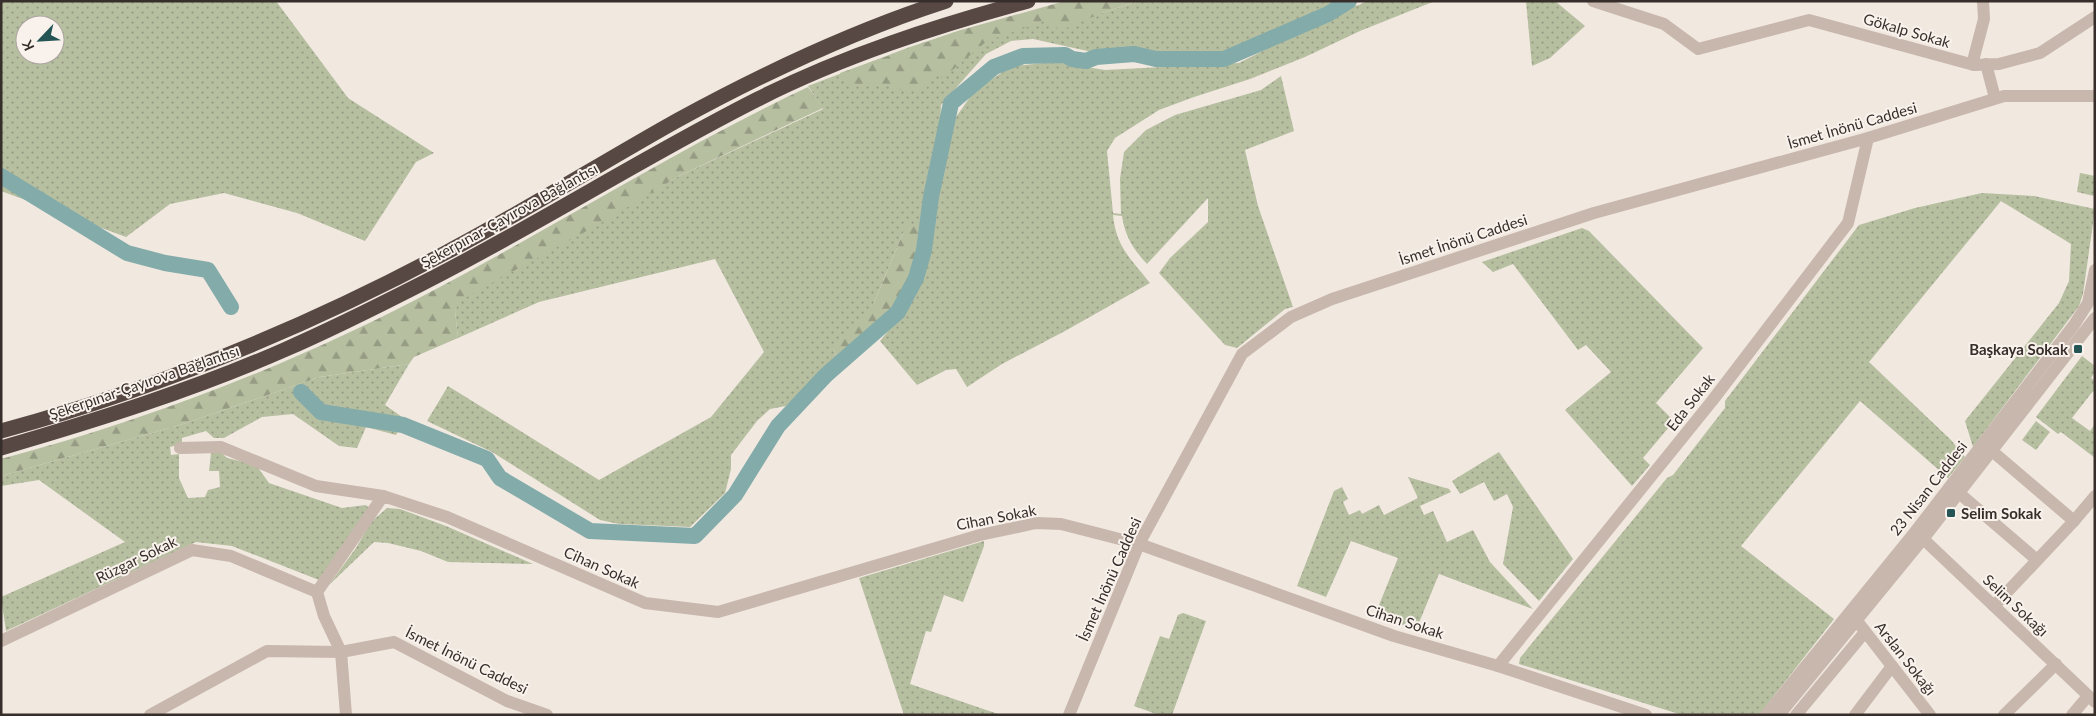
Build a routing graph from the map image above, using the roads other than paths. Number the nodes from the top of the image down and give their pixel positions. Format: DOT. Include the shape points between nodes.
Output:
graph roads {
  1 [pos="946,1"];
  2 [pos="1028,1"];
  3 [pos="1593,1"];
  4 [pos="1983,1"];
  5 [pos="2095,16"];
  6 [pos="1980,65"];
  7 [pos="2095,96"];
  8 [pos="1995,98"];
  9 [pos="1868,138"];
  10 [pos="2095,270"];
  11 [pos="2095,318"];
  12 [pos="1,431"];
  13 [pos="1,448"];
  14 [pos="180,448"];
  15 [pos="1992,451"];
  16 [pos="1960,493"];
  17 [pos="383,496"];
  18 [pos="2095,496"];
  19 [pos="2074,521"];
  20 [pos="1919,535"];
  21 [pos="1139,544"];
  22 [pos="2037,560"];
  23 [pos="317,592"];
  24 [pos="1994,606"];
  25 [pos="1861,626"];
  26 [pos="1,641"];
  27 [pos="341,652"];
  28 [pos="2056,664"];
  29 [pos="1498,666"];
  30 [pos="1892,666"];
  31 [pos="2091,699"];
  32 [pos="150,715"];
  33 [pos="346,715"];
  34 [pos="546,715"];
  35 [pos="1069,715"];
  36 [pos="1646,715"];
  37 [pos="1766,715"];
  38 [pos="1779,715"];
  39 [pos="1796,715"];
  40 [pos="1855,715"];
  41 [pos="1930,715"];
  42 [pos="2004,715"];
  43 [pos="2072,715"];
  1 -- 12 [label="highway, Şekerpınar-Çayırova Bağlantısı" via="863,31 745,85 448,252 278,335 106,400"];
  2 -- 13 [label="highway, Şekerpınar-Çayırova Bağlantısı" via="880,47 783,87 683,138 424,283 283,350 130,408"];
  3 -- 6 [label="street, Gökalp Sokak" via="1664,24 1698,49 1809,20"];
  4 -- 6 [label="street" via="1984,19 1974,57"];
  5 -- 6 [label="street, Gökalp Sokak" via="2040,54"];
  6 -- 8 [label="street"];
  7 -- 8 [label="street, İsmet İnönü Caddesi"];
  8 -- 9 [label="street, İsmet İnönü Caddesi"];
  9 -- 21 [label="street, İsmet İnönü Caddesi" via="1594,213 1332,299 1291,317 1242,354"];
  9 -- 29 [label="street, Eda Sokak" via="1848,222 1712,402"];
  10 -- 20 [label="street, 23 Nisan Caddesi" via="2088,303 2074,325"];
  11 -- 15 [label="street, 23 Nisan Caddesi"];
  14 -- 17 [label="street, Cihan Sokak" via="221,447 316,486"];
  15 -- 16 [label="street, 23 Nisan Caddesi"];
  15 -- 19 [label="street"];
  16 -- 20 [label="street, 23 Nisan Caddesi"];
  16 -- 22 [label="street"];
  17 -- 21 [label="street, Cihan Sokak" via="447,517 645,603 718,612 980,535 1036,523 1061,524"];
  17 -- 23 [label="street"];
  18 -- 19 [label="street"];
  19 -- 22 [label="street"];
  20 -- 24 [label="street, Selim Sokağı"];
  20 -- 25 [label="street, 23 Nisan Caddesi"];
  20 -- 37 [label="street, 23 Nisan Caddesi"];
  21 -- 29 [label="street, Cihan Sokak" via="1394,636"];
  21 -- 35 [label="street, İsmet İnönü Caddesi"];
  22 -- 24 [label="street"];
  23 -- 26 [label="street, Rüzgar Sokak" via="231,556 192,550"];
  23 -- 27 [label="street"];
  24 -- 28 [label="street, Selim Sokağı"];
  25 -- 30 [label="street, Arslan Sokağı"];
  25 -- 38 [label="street, 23 Nisan Caddesi"];
  25 -- 39 [label="street"];
  27 -- 32 [label="street, İsmet İnönü Caddesi" via="267,651"];
  27 -- 33 [label="street"];
  27 -- 34 [label="street, İsmet İnönü Caddesi" via="394,642 507,701"];
  28 -- 31 [label="street, Selim Sokağı"];
  28 -- 42 [label="street"];
  29 -- 36 [label="street, Cihan Sokak"];
  30 -- 40 [label="street"];
  30 -- 41 [label="street, Arslan Sokağı"];
  31 -- 43 [label="street"];
}
